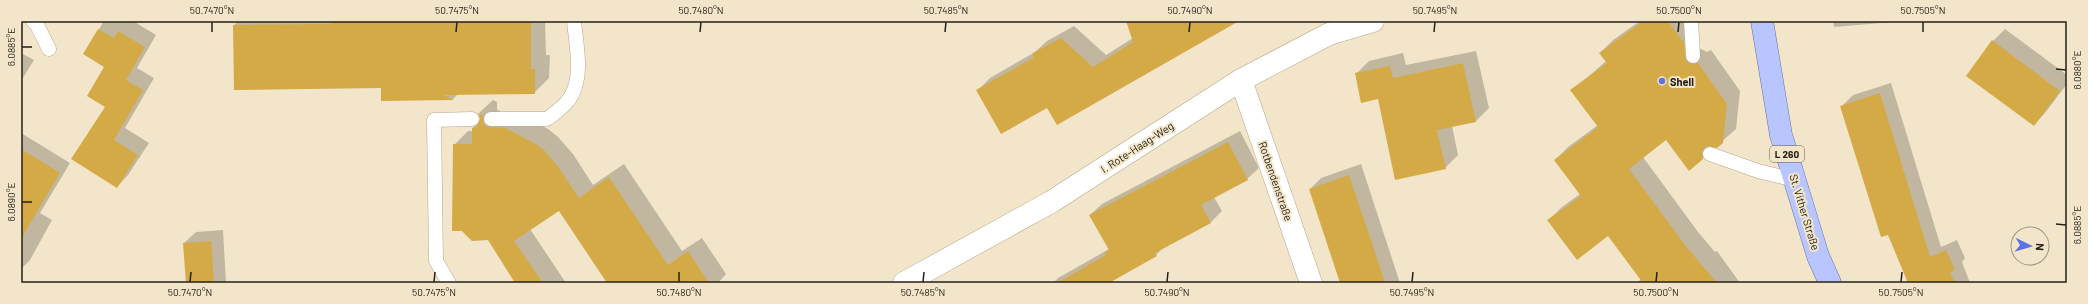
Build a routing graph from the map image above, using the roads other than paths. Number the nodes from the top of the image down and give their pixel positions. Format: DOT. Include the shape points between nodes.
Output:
graph roads {
  1 [pos="32,21"];
  2 [pos="574,21"];
  3 [pos="1373,21"];
  4 [pos="1691,21"];
  5 [pos="1762,21"];
  6 [pos="49,49"];
  7 [pos="1693,56"];
  8 [pos="1241,80"];
  9 [pos="472,119"];
  10 [pos="491,119"];
  11 [pos="1710,154"];
  12 [pos="1795,180"];
  13 [pos="449,283"];
  14 [pos="904,283"];
  15 [pos="1311,283"];
  16 [pos="1830,283"];
  1 -- 6 [label="lane" via="37,24"];
  2 -- 10 [label="lane" via="578,68 576,85 570,99 547,119"];
  3 -- 8 [label="street, I. Rote-Haag-Weg" via="1329,34"];
  4 -- 7 [label="lane"];
  5 -- 12 [label="main road, St. Vither Straße / L 260" via="1781,135"];
  8 -- 14 [label="street, I. Rote-Haag-Weg" via="1051,202"];
  8 -- 15 [label="street, Rotbendenstraße"];
  9 -- 13 [label="lane" via="434,120 436,261"];
  11 -- 12 [label="lane" via="1758,171"];
  12 -- 16 [label="main road, St. Vither Straße / L 260" via="1818,256"];
}
